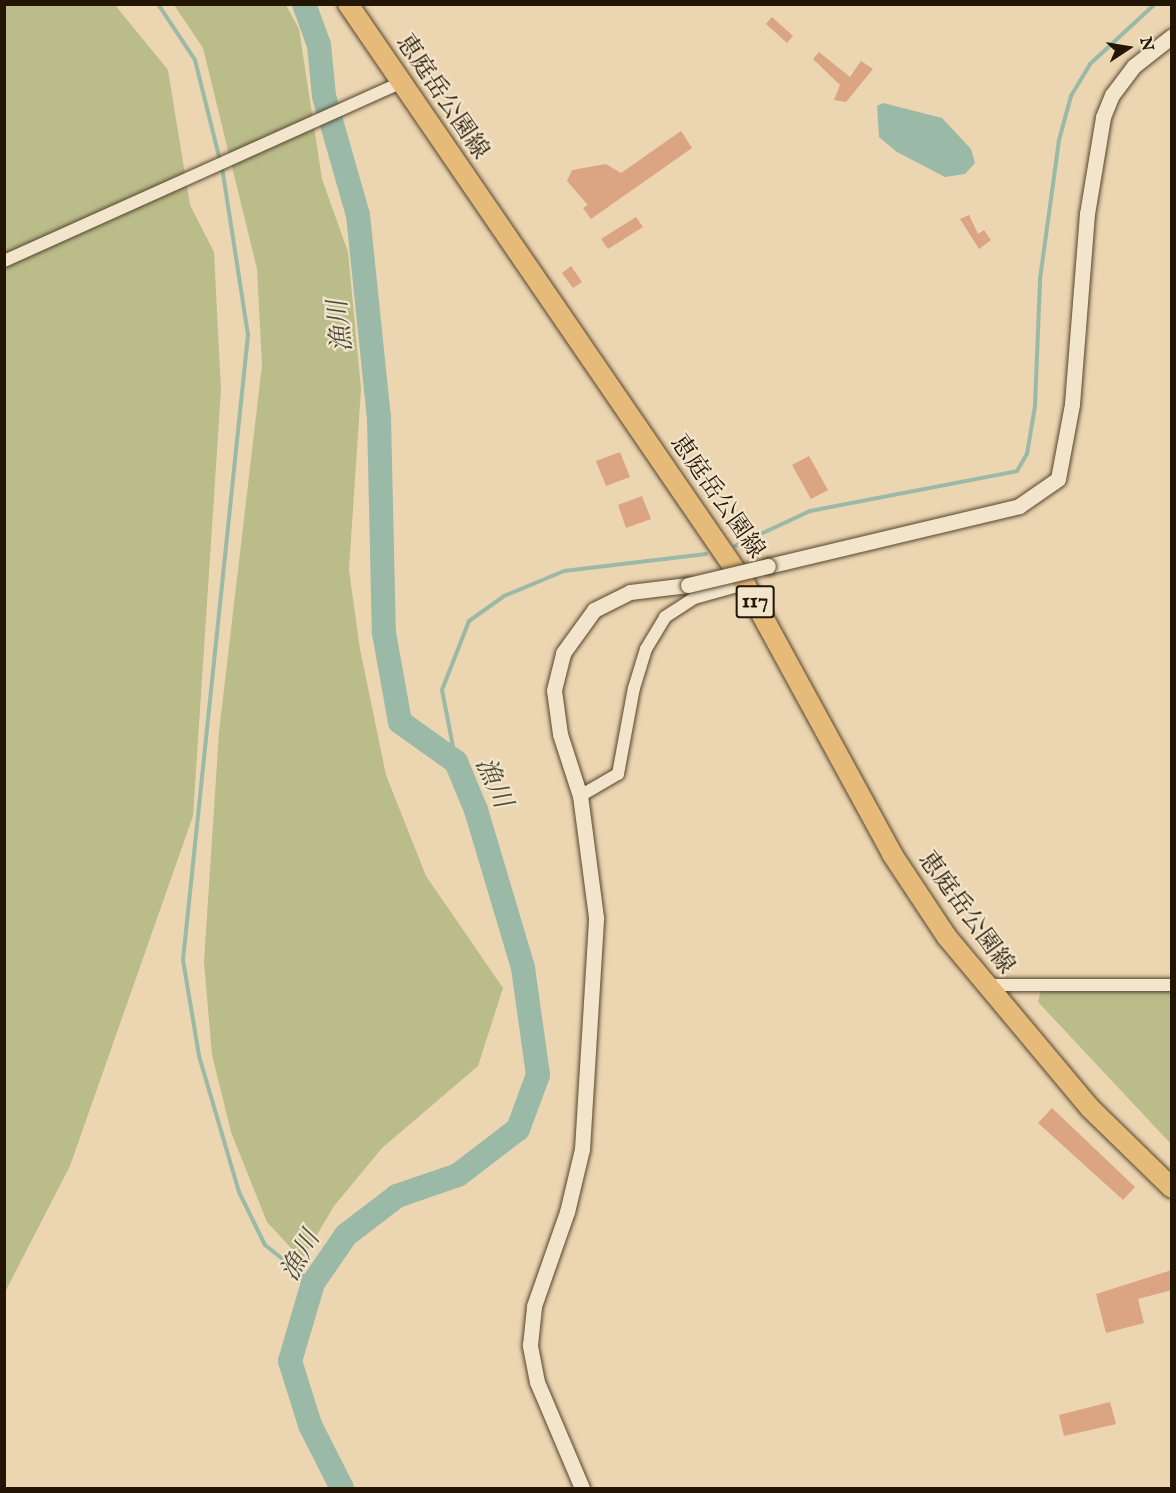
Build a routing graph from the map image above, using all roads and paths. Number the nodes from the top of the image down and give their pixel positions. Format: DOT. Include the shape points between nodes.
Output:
graph roads {
  1 [pos="348,4"];
  2 [pos="1172,36"];
  3 [pos="400,83"];
  4 [pos="4,261"];
  5 [pos="746,584"];
  6 [pos="580,796"];
  7 [pos="984,985"];
  8 [pos="1172,985"];
  9 [pos="1172,1188"];
  10 [pos="582,1488"];
  1 -- 3 [label="main road, 恵庭岳公園線 / 117"];
  2 -- 6 [label="street, bridge" via="1134,66 1112,95 1103,117 1086,214 1072,404 1058,479 1019,506 688,585 630,592 594,610 562,653 554,690 560,734"];
  3 -- 4 [label="street"];
  3 -- 5 [label="main road, 恵庭岳公園線 / 117"];
  5 -- 6 [label="street" via="694,598 665,617 646,649 634,688 618,774"];
  5 -- 7 [label="main road, 恵庭岳公園線 / 117" via="892,854"];
  6 -- 10 [label="street" via="596,917 582,1149 567,1212 534,1305 530,1345 537,1382"];
  7 -- 8 [label="street"];
  7 -- 9 [label="main road, 恵庭岳公園線 / 117" via="1091,1109"];
}
